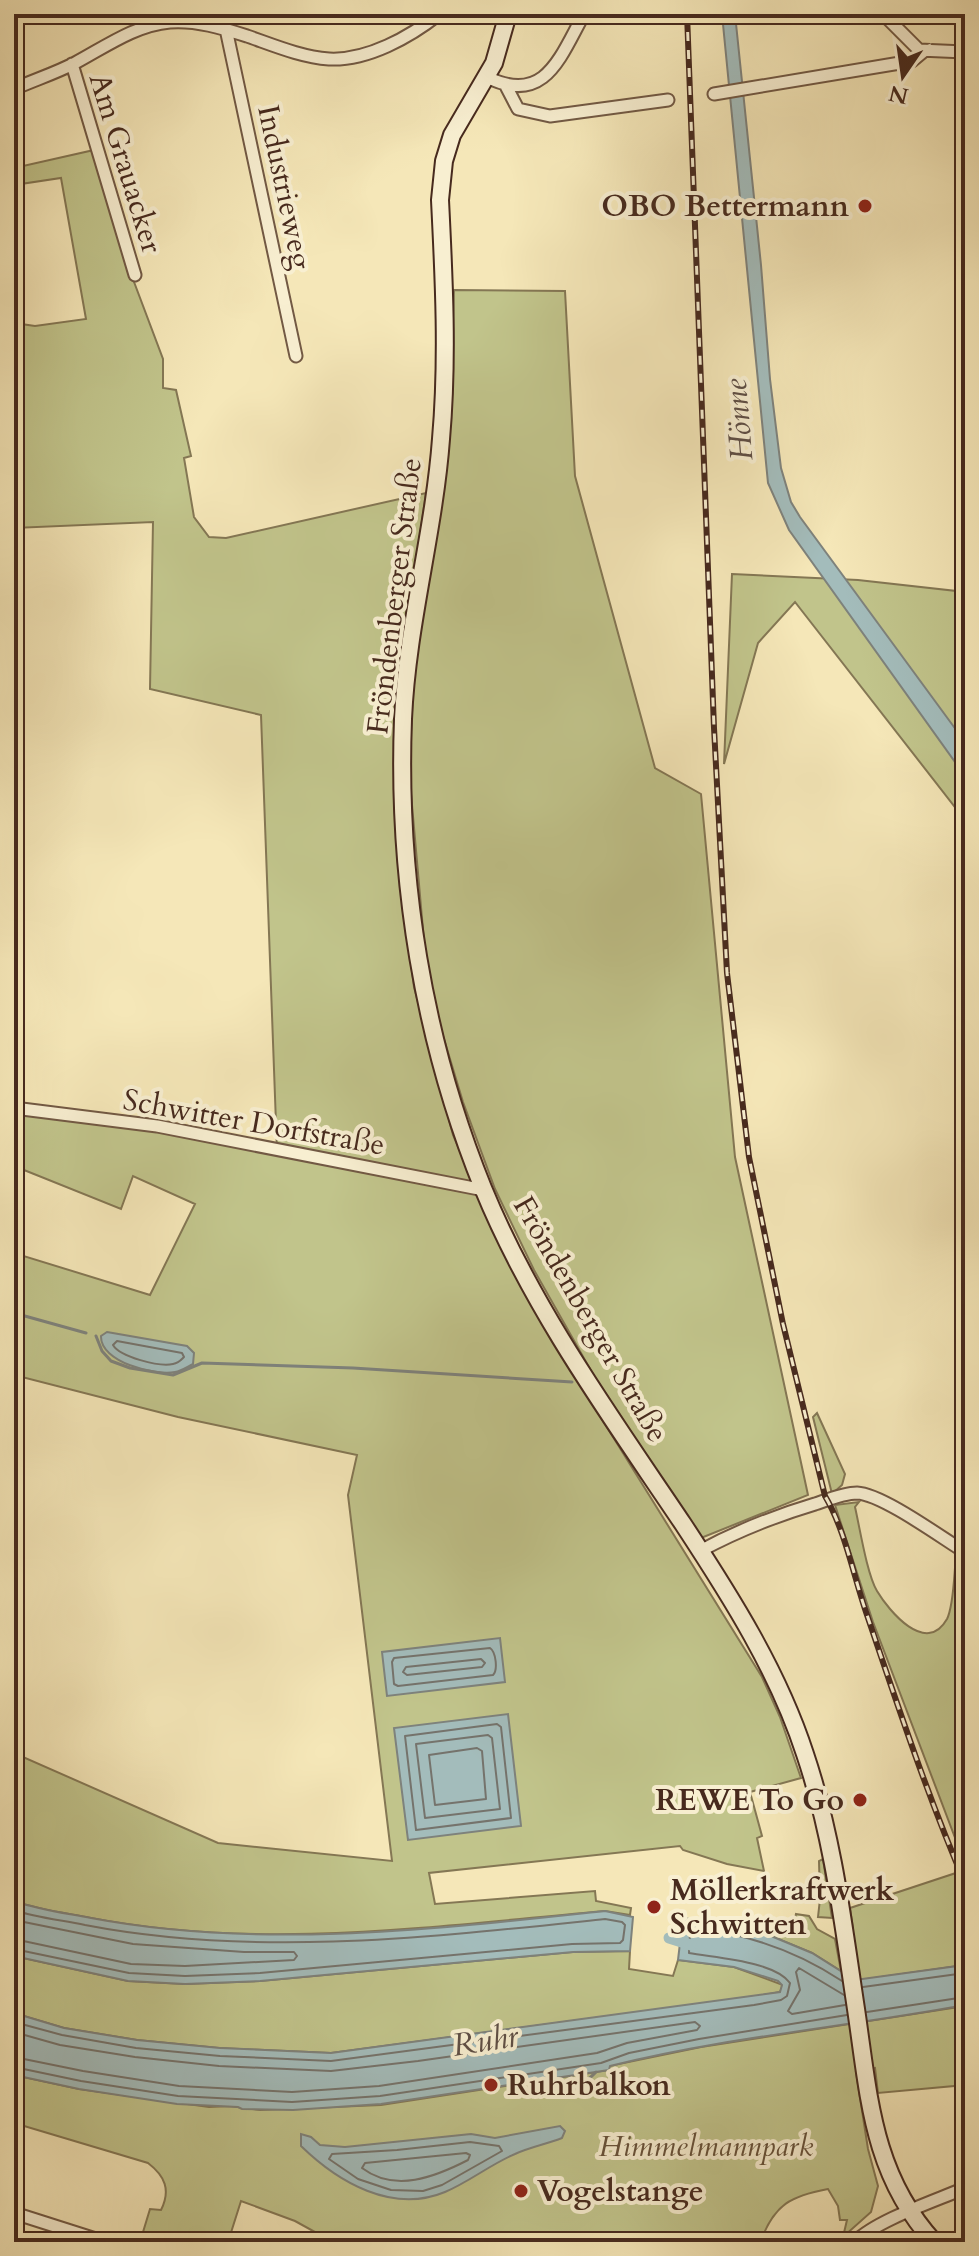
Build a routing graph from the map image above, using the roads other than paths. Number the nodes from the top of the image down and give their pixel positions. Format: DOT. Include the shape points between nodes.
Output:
graph roads {
  1 [pos="439,14"];
  2 [pos="508,14"];
  3 [pos="584,14"];
  4 [pos="883,14"];
  5 [pos="226,29"];
  6 [pos="924,51"];
  7 [pos="965,52"];
  8 [pos="72,64"];
  9 [pos="487,77"];
  10 [pos="506,86"];
  11 [pos="14,89"];
  12 [pos="720,93"];
  13 [pos="668,100"];
  14 [pos="135,275"];
  15 [pos="296,356"];
  16 [pos="14,1108"];
  17 [pos="484,1190"];
  18 [pos="700,1551"];
  19 [pos="965,1552"];
  20 [pos="965,2188"];
  21 [pos="909,2212"];
  22 [pos="14,2213"];
  23 [pos="105,2242"];
  24 [pos="855,2242"];
  25 [pos="934,2242"];
  1 -- 5 [label="street" via="381,48 342,59 292,52"];
  2 -- 9 [label="main road, Fröndenberger Straße"];
  3 -- 10 [label="street" via="554,67 529,85"];
  4 -- 6 [label="street" via="913,47"];
  5 -- 8 [label="street" via="184,22 154,24"];
  5 -- 15 [label="street, Industrieweg"];
  6 -- 7 [label="street"];
  6 -- 12 [label="street" via="912,61"];
  8 -- 11 [label="street"];
  8 -- 14 [label="street, Am Grauacker"];
  9 -- 10 [label="street"];
  9 -- 17 [label="main road, Fröndenberger Straße" via="452,135 442,173 441,441 408,656 402,776 407,872 421,976 452,1100"];
  10 -- 13 [label="street" via="518,109 550,116"];
  16 -- 17 [label="street, Schwitter Dorfstraße" via="157,1126"];
  17 -- 18 [label="main road, Fröndenberger Straße" via="531,1285 587,1379"];
  18 -- 19 [label="street" via="748,1527 857,1493 895,1509"];
  18 -- 21 [label="main road, Fröndenberger Straße" via="767,1661 804,1749 828,1838 880,2151"];
  20 -- 21 [label="street"];
  21 -- 24 [label="street"];
  21 -- 25 [label="main road, Fröndenberger Straße"];
  22 -- 23 [label="street"];
}
